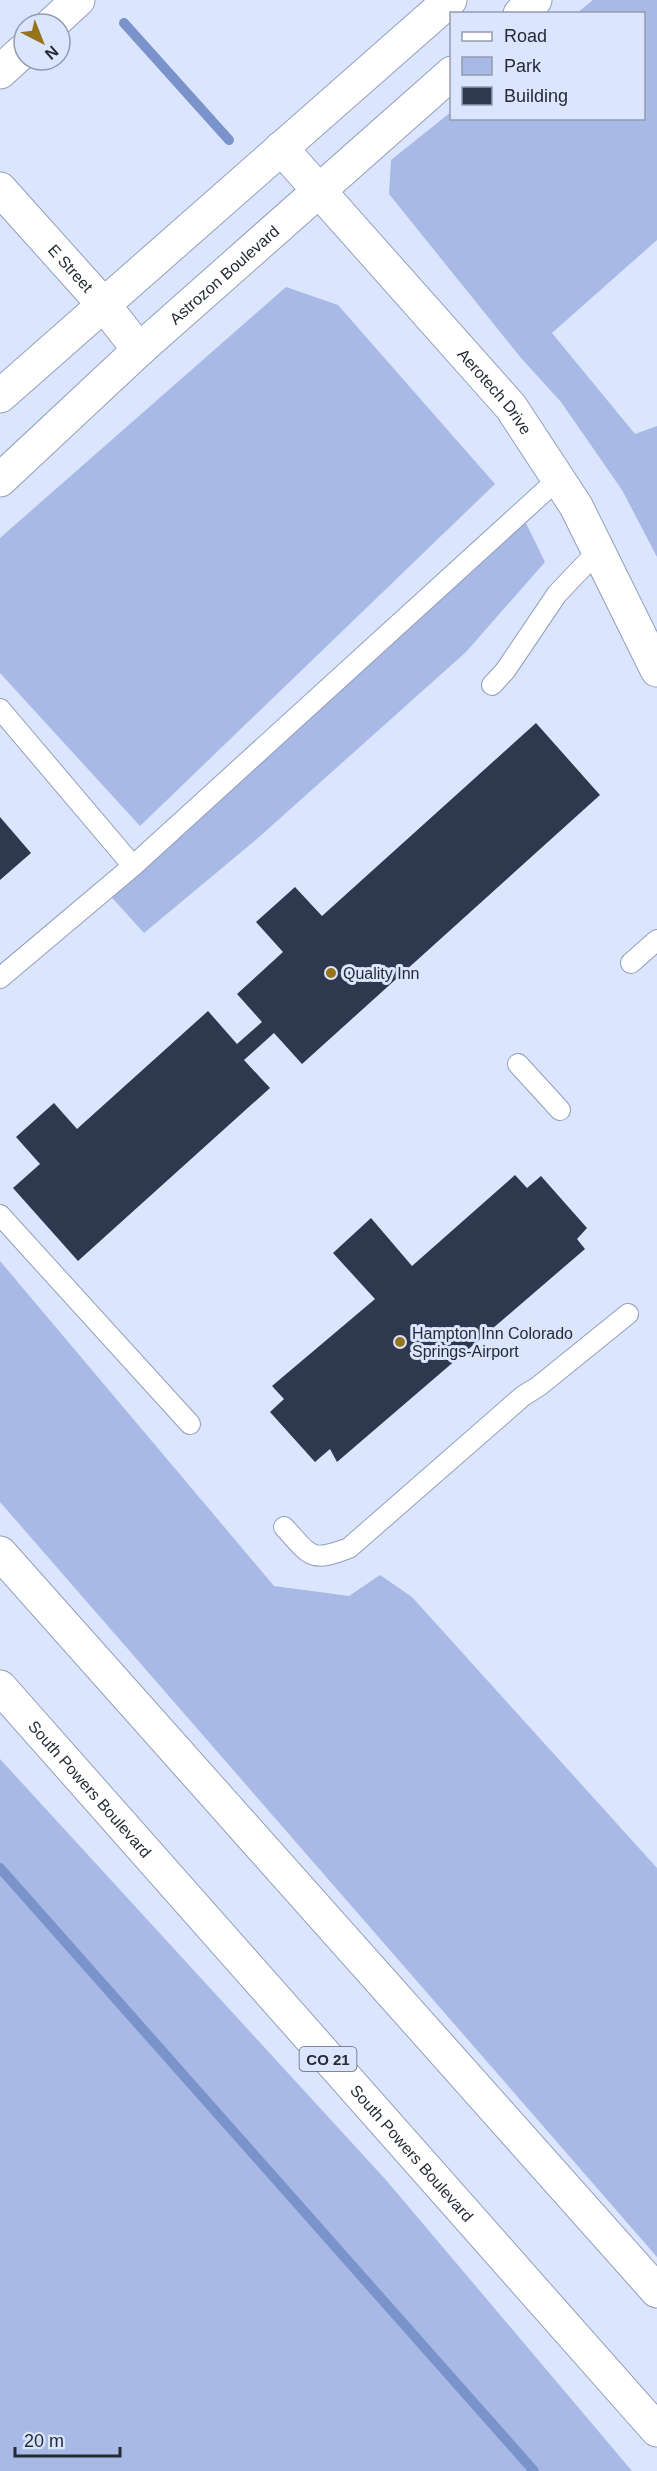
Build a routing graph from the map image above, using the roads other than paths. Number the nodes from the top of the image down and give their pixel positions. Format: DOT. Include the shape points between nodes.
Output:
graph roads {
  1 [pos="78,0"];
  2 [pos="450,0"];
  3 [pos="535,0"];
  4 [pos="65,12"];
  5 [pos="522,12"];
  6 [pos="12,61"];
  7 [pos="0,72"];
  8 [pos="450,75"];
  9 [pos="281,148"];
  10 [pos="0,189"];
  11 [pos="318,190"];
  12 [pos="104,305"];
  13 [pos="139,350"];
  14 [pos="0,396"];
  15 [pos="558,479"];
  16 [pos="0,480"];
  17 [pos="598,551"];
  18 [pos="657,670"];
  19 [pos="492,685"];
  20 [pos="0,709"];
  21 [pos="134,866"];
  22 [pos="657,940"];
  23 [pos="631,963"];
  24 [pos="0,978"];
  25 [pos="518,1064"];
  26 [pos="560,1110"];
  27 [pos="0,1215"];
  28 [pos="628,1314"];
  29 [pos="190,1424"];
  30 [pos="284,1527"];
  31 [pos="0,1534"];
  32 [pos="0,1553"];
  33 [pos="0,1687"];
  34 [pos="258,1842"];
  35 [pos="657,2291"];
  36 [pos="657,2430"];
  1 -- 4 [label="main road"];
  2 -- 9 [label="main road"];
  3 -- 5 [label="main road"];
  6 -- 7 [label="main road"];
  8 -- 11 [label="main road, Astrozon Boulevard"];
  9 -- 11 [label="main road, Aerotech Drive"];
  9 -- 12 [label="main road"];
  10 -- 12 [label="main road, E Street"];
  11 -- 13 [label="main road, Astrozon Boulevard"];
  11 -- 15 [label="main road, Aerotech Drive" via="511,407"];
  12 -- 13 [label="main road, E Street"];
  12 -- 14 [label="main road"];
  13 -- 16 [label="main road, Astrozon Boulevard"];
  15 -- 17 [label="main road, Aerotech Drive"];
  15 -- 21 [label="lane"];
  17 -- 18 [label="main road, Aerotech Drive"];
  17 -- 19 [label="lane" via="557,594"];
  20 -- 21 [label="lane"];
  21 -- 24 [label="lane"];
  22 -- 23 [label="lane"];
  25 -- 26 [label="lane"];
  27 -- 29 [label="lane"];
  28 -- 30 [label="lane" via="523,1396 349,1548 323,1558 309,1553"];
  31 -- 34 [label="main road"];
  32 -- 34 [label="main road"];
  33 -- 36 [label="main road, South Powers Boulevard / CO 21"];
  34 -- 35 [label="main road"];
}
